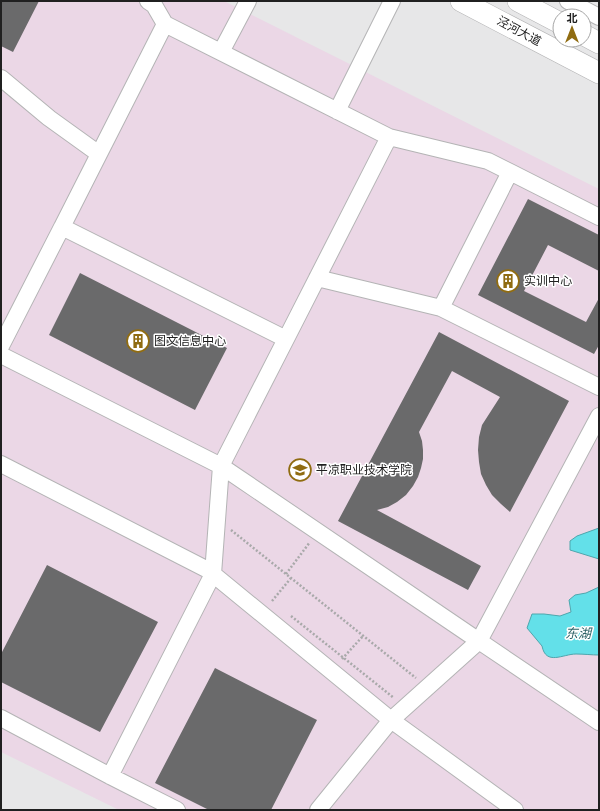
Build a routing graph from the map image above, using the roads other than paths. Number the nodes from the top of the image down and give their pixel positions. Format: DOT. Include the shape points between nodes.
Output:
graph roads {
  1 [pos="148,1"];
  2 [pos="248,1"];
  3 [pos="392,1"];
  4 [pos="461,1"];
  5 [pos="518,1"];
  6 [pos="568,1"];
  7 [pos="599,17"];
  8 [pos="552,19"];
  9 [pos="165,24"];
  10 [pos="221,52"];
  11 [pos="599,73"];
  12 [pos="1,78"];
  13 [pos="337,111"];
  14 [pos="389,137"];
  15 [pos="99,154"];
  16 [pos="510,172"];
  17 [pos="599,217"];
  18 [pos="62,227"];
  19 [pos="317,278"];
  20 [pos="441,308"];
  21 [pos="286,339"];
  22 [pos="1,346"];
  23 [pos="1,355"];
  24 [pos="599,387"];
  25 [pos="599,416"];
  26 [pos="1,464"];
  27 [pos="221,466"];
  28 [pos="213,574"];
  29 [pos="478,641"];
  30 [pos="1,718"];
  31 [pos="391,720"];
  32 [pos="599,722"];
  33 [pos="110,776"];
  34 [pos="177,810"];
  35 [pos="318,810"];
  36 [pos="515,810"];
  1 -- 9 [label="street" via="154,5"];
  2 -- 10 [label="street"];
  3 -- 13 [label="street"];
  4 -- 11 [label="main road, 泾河大道"];
  5 -- 8 [label="main road"];
  6 -- 7 [label="street"];
  9 -- 10 [label="street"];
  9 -- 15 [label="street"];
  10 -- 13 [label="street"];
  12 -- 15 [label="street" via="48,118"];
  13 -- 14 [label="street"];
  14 -- 16 [label="street" via="488,160"];
  14 -- 19 [label="street"];
  15 -- 18 [label="street"];
  16 -- 17 [label="street"];
  16 -- 20 [label="street"];
  18 -- 21 [label="street"];
  18 -- 22 [label="street"];
  19 -- 20 [label="street"];
  19 -- 21 [label="street"];
  20 -- 24 [label="street"];
  21 -- 27 [label="street"];
  23 -- 27 [label="street"];
  25 -- 29 [label="street"];
  26 -- 28 [label="street"];
  27 -- 28 [label="street"];
  27 -- 29 [label="street"];
  28 -- 31 [label="street"];
  28 -- 33 [label="street"];
  29 -- 31 [label="street"];
  29 -- 32 [label="street"];
  30 -- 33 [label="street"];
  31 -- 35 [label="street"];
  31 -- 36 [label="street"];
  33 -- 34 [label="street"];
}
